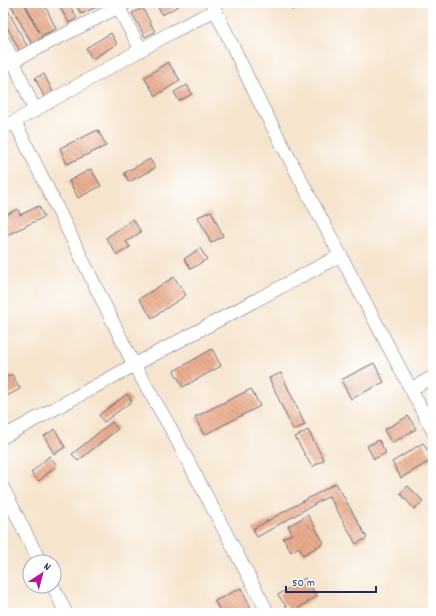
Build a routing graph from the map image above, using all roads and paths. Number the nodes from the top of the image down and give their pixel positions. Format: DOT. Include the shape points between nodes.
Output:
graph roads {
  1 [pos="120,4"];
  2 [pos="213,7"];
  3 [pos="3,41"];
  4 [pos="142,50"];
  5 [pos="8,63"];
  6 [pos="35,111"];
  7 [pos="15,122"];
  8 [pos="3,128"];
  9 [pos="340,255"];
  10 [pos="134,365"];
  11 [pos="433,377"];
  12 [pos="411,389"];
  13 [pos="433,431"];
  14 [pos="3,437"];
  15 [pos="3,488"];
  16 [pos="36,554"];
  17 [pos="57,594"];
  18 [pos="66,613"];
  19 [pos="268,613"];
  1 -- 4 [label="street"];
  1 -- 5 [label="street"];
  2 -- 4 [label="street"];
  2 -- 9 [label="street"];
  3 -- 5 [label="street"];
  4 -- 6 [label="street"];
  5 -- 6 [label="street"];
  6 -- 7 [label="street"];
  7 -- 8 [label="street"];
  7 -- 10 [label="street"];
  9 -- 10 [label="street"];
  9 -- 12 [label="street"];
  10 -- 14 [label="street"];
  10 -- 19 [label="street" via="170,427"];
  11 -- 12 [label="street"];
  12 -- 13 [label="street"];
  15 -- 16 [label="street"];
  17 -- 18 [label="street"];
}
